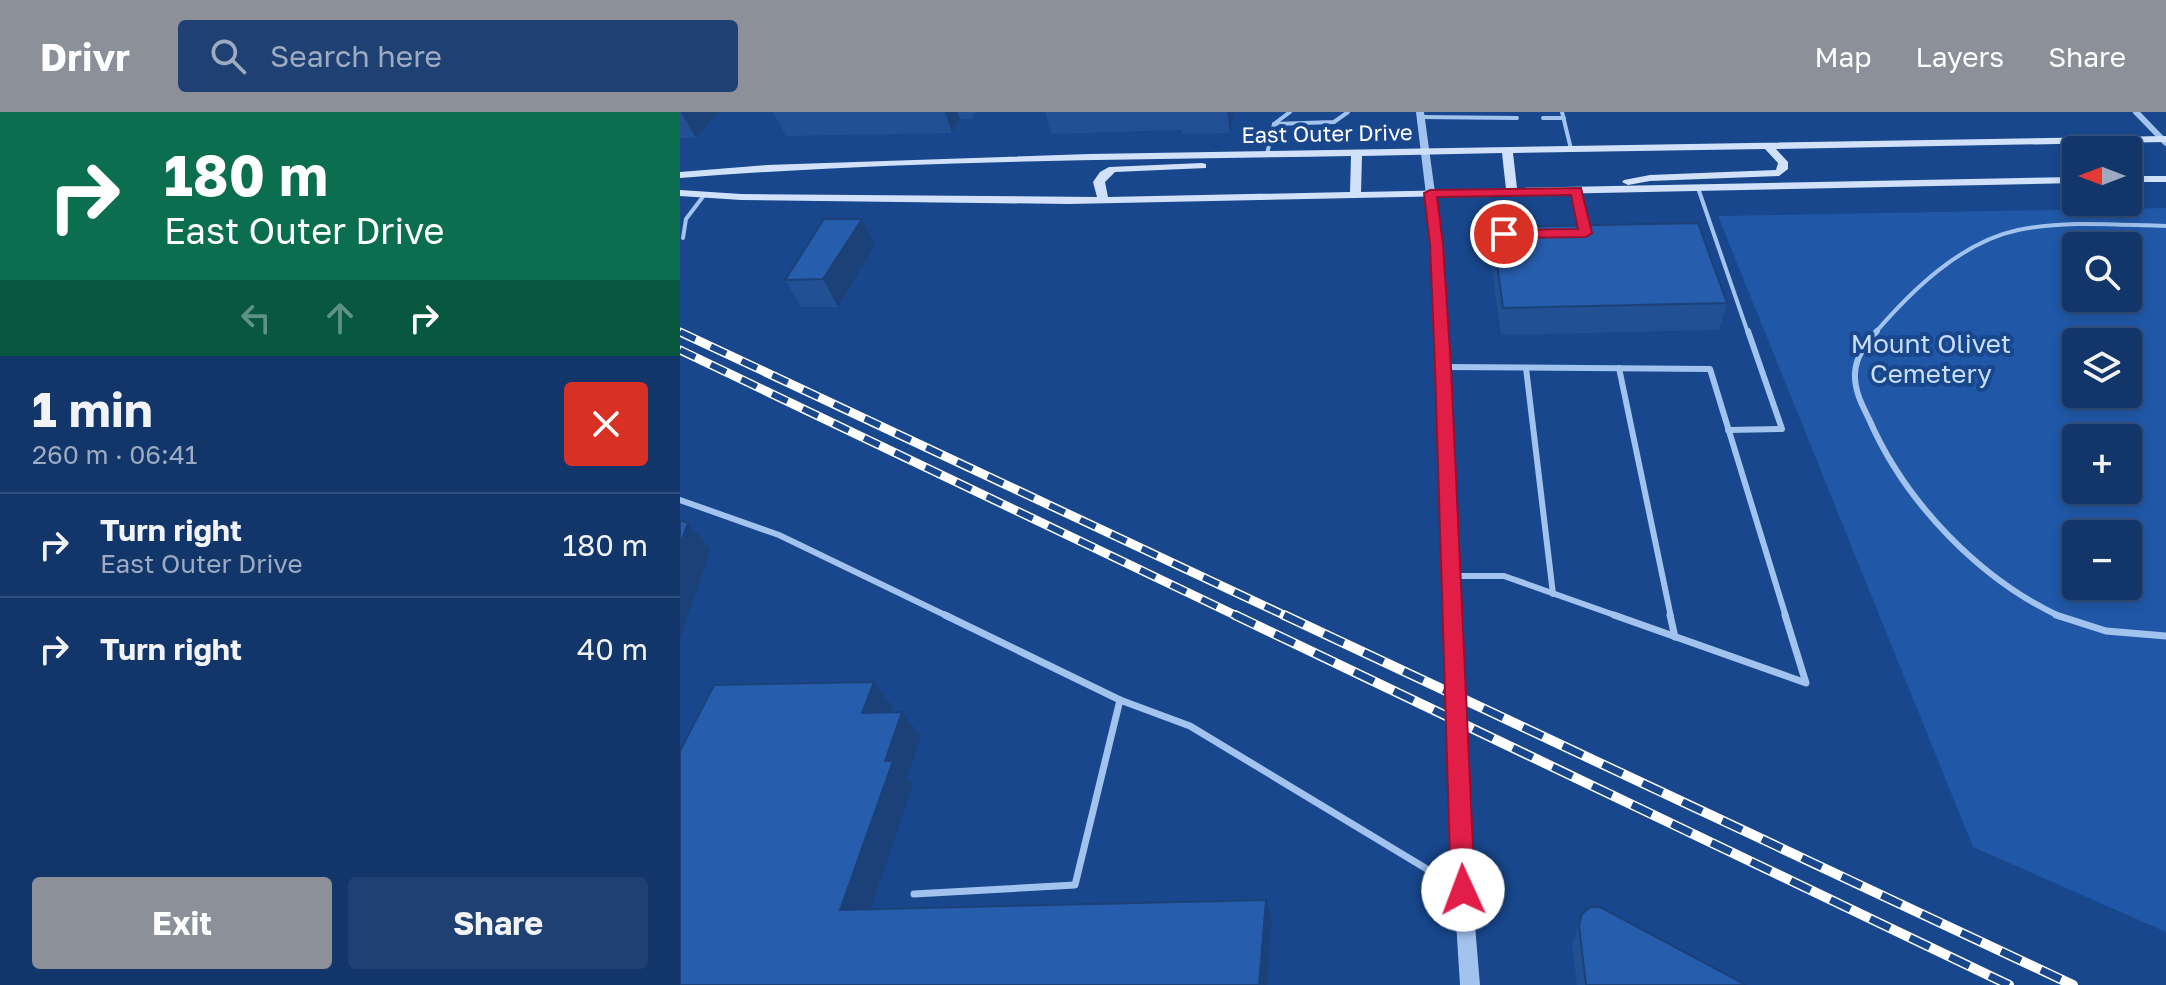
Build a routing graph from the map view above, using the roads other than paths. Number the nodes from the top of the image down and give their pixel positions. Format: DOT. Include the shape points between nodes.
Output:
graph roads {
  1 [pos="1290,112"];
  2 [pos="1348,112"];
  3 [pos="2136,112"];
  4 [pos="1420,115"];
  5 [pos="1563,115"];
  6 [pos="1517,118"];
  7 [pos="1543,118"];
  8 [pos="1274,124"];
  9 [pos="2165,141"];
  10 [pos="1768,146"];
  11 [pos="1571,149"];
  12 [pos="1507,150"];
  13 [pos="1357,152"];
  14 [pos="1425,152"];
  15 [pos="1267,154"];
  16 [pos="680,175"];
  17 [pos="2142,179"];
  18 [pos="2166,179"];
  19 [pos="2062,180"];
  20 [pos="1698,188"];
  21 [pos="1582,191"];
  22 [pos="680,193"];
  23 [pos="1430,193"];
  24 [pos="1512,193"];
  25 [pos="705,194"];
  26 [pos="1355,195"];
  27 [pos="1103,199"];
  28 [pos="2166,226"];
  29 [pos="1572,234"];
  30 [pos="683,238"];
  31 [pos="1443,367"];
  32 [pos="1526,368"];
  33 [pos="1619,368"];
  34 [pos="1728,430"];
  35 [pos="680,500"];
  36 [pos="1451,576"];
  37 [pos="1553,594"];
  38 [pos="2166,636"];
  39 [pos="1675,637"];
  40 [pos="1120,700"];
  41 [pos="1463,890"];
  42 [pos="914,894"];
  43 [pos="1470,985"];
  1 -- 8 [label="lane"];
  2 -- 8 [label="lane" via="1334,122"];
  3 -- 9 [label="street"];
  4 -- 6 [label="lane"];
  4 -- 14 [label="street"];
  5 -- 7 [label="lane"];
  5 -- 11 [label="lane"];
  8 -- 15 [label="lane"];
  9 -- 10 [label="main road, East Outer Drive"];
  10 -- 11 [label="main road, East Outer Drive"];
  10 -- 21 [label="main road" via="1783,162 1779,173 1650,178"];
  11 -- 12 [label="main road, East Outer Drive"];
  12 -- 14 [label="main road, East Outer Drive"];
  12 -- 24 [label="main road"];
  13 -- 14 [label="main road, East Outer Drive"];
  13 -- 15 [label="main road, East Outer Drive"];
  13 -- 26 [label="main road"];
  14 -- 23 [label="street"];
  15 -- 16 [label="main road, East Outer Drive"];
  15 -- 27 [label="main road" via="1240,165 1113,169 1099,182"];
  17 -- 18 [label="main road"];
  19 -- 20 [label="main road"];
  20 -- 21 [label="main road"];
  20 -- 34 [label="lane" via="1782,429"];
  21 -- 24 [label="main road"];
  21 -- 29 [label="lane" via="1586,233"];
  22 -- 25 [label="main road"];
  23 -- 24 [label="main road"];
  23 -- 26 [label="main road"];
  23 -- 31 [label="street"];
  25 -- 27 [label="main road"];
  25 -- 30 [label="lane" via="686,219"];
  26 -- 27 [label="main road"];
  28 -- 38 [label="lane" via="2056,227 2004,234 1940,270 1897,309 1862,346 1854,380 1886,455 1922,504 1971,555 2024,598 2070,622 2111,633"];
  31 -- 32 [label="lane"];
  31 -- 36 [label="street"];
  32 -- 33 [label="lane"];
  32 -- 37 [label="lane"];
  33 -- 34 [label="lane" via="1710,369"];
  33 -- 39 [label="lane"];
  34 -- 39 [label="lane" via="1806,683"];
  35 -- 40 [label="lane" via="779,535"];
  36 -- 37 [label="lane" via="1504,576"];
  36 -- 41 [label="street"];
  37 -- 39 [label="lane"];
  40 -- 41 [label="lane" via="1190,726"];
  40 -- 42 [label="lane" via="1075,885"];
  41 -- 43 [label="street"];
}
